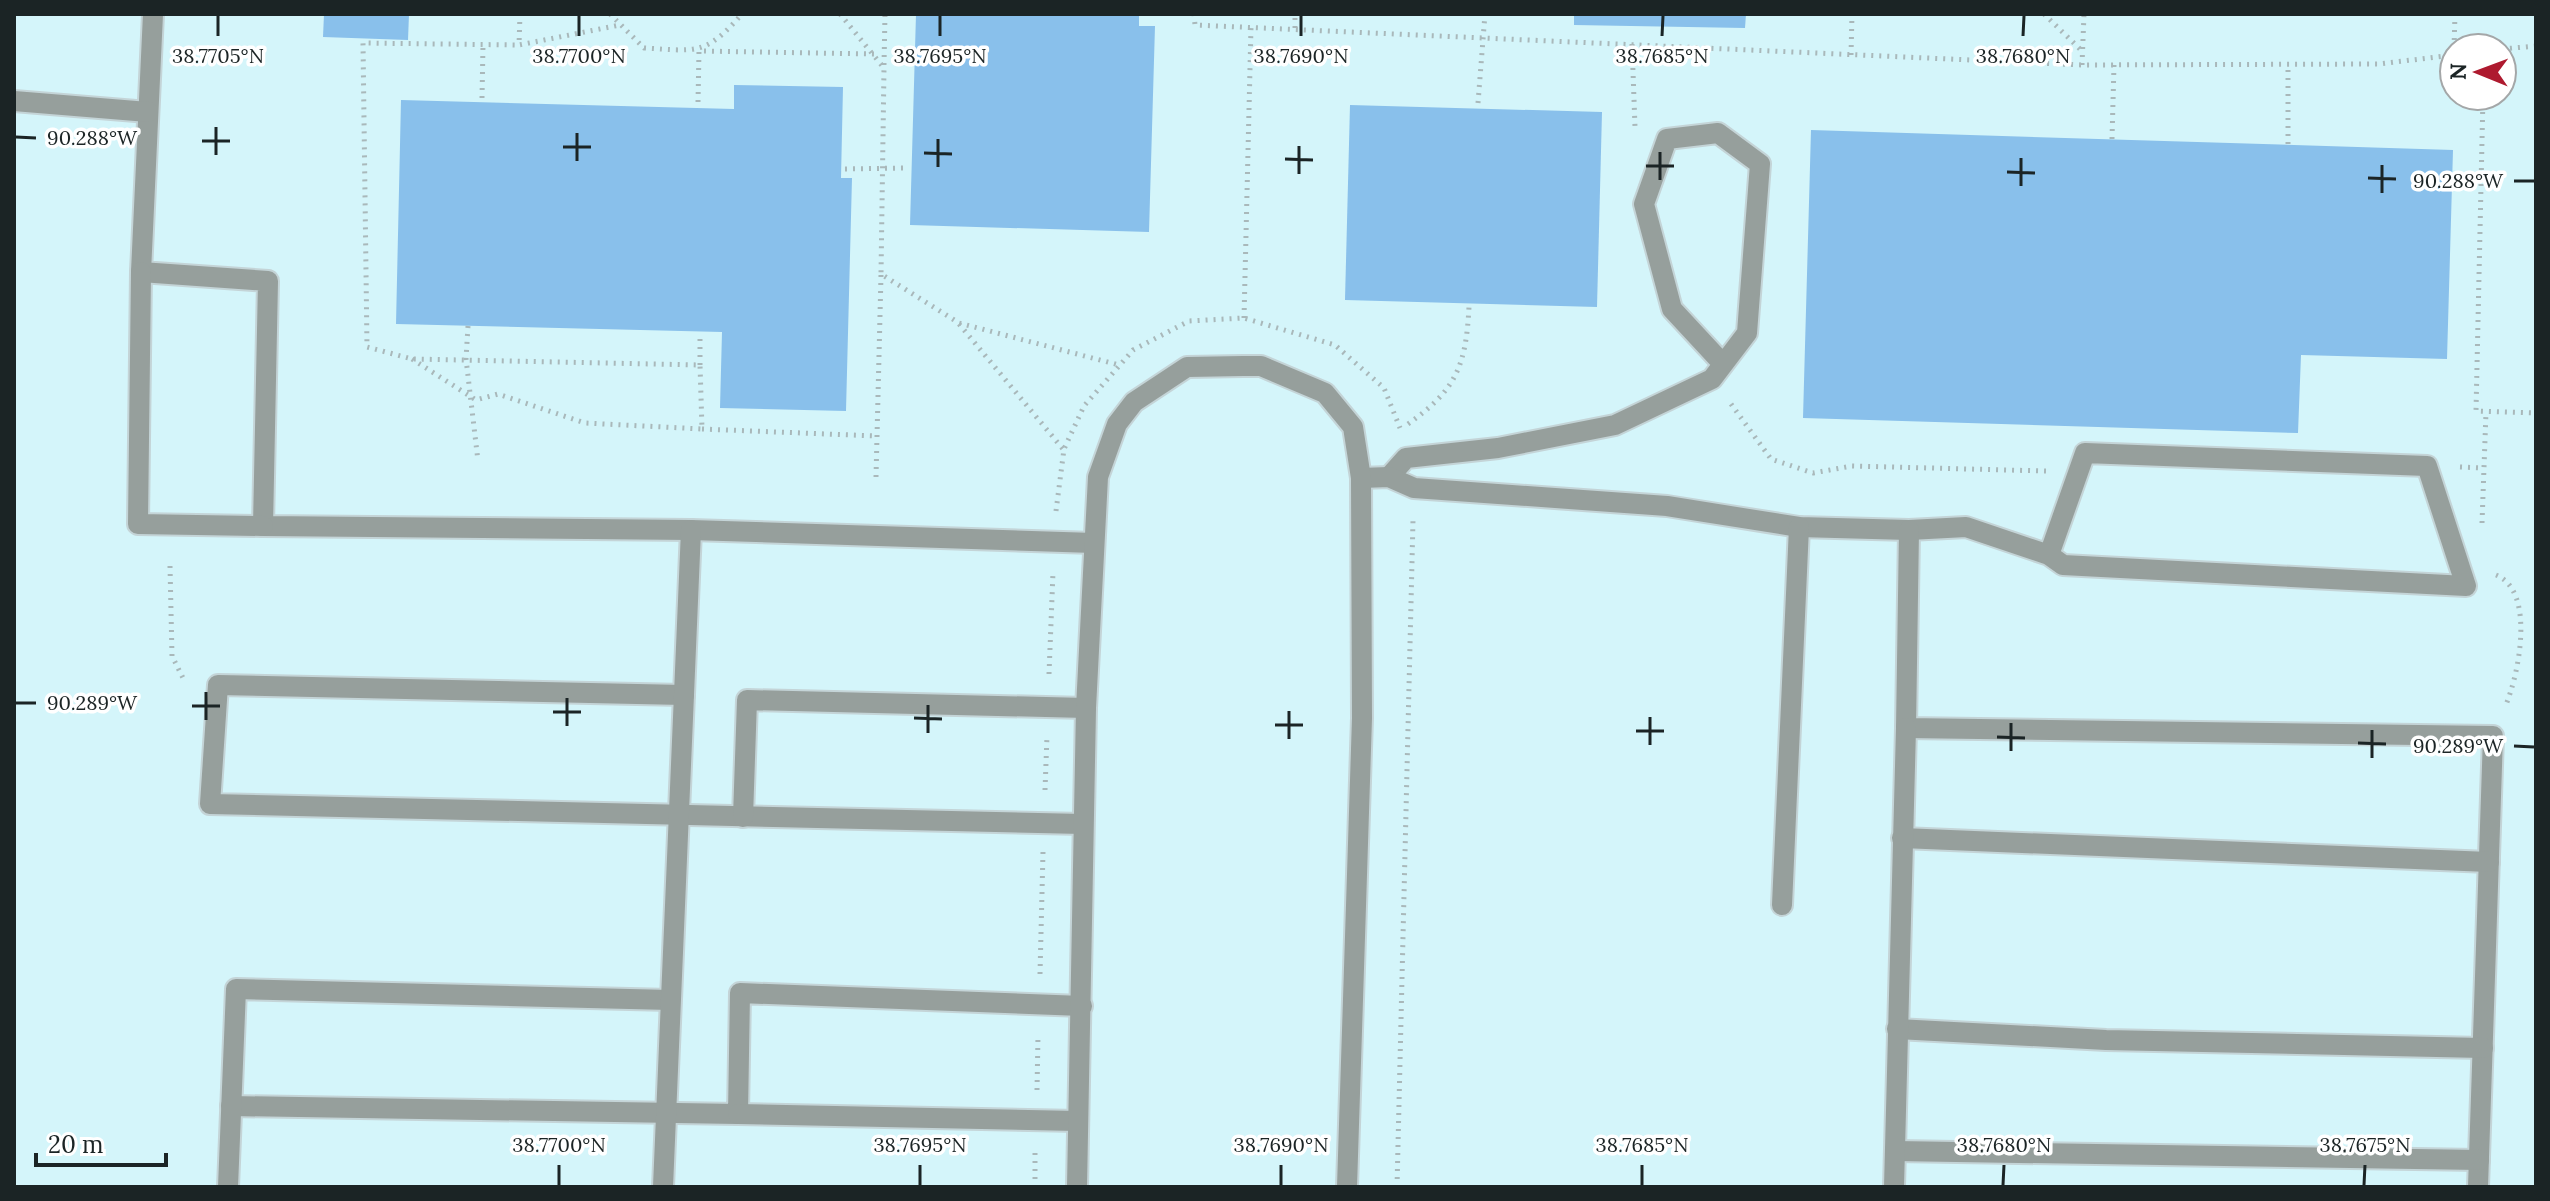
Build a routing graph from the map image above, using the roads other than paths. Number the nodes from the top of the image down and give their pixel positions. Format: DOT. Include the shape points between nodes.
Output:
graph roads {
  1 [pos="153,14"];
  2 [pos="14,101"];
  3 [pos="148,112"];
  4 [pos="141,272"];
  5 [pos="1718,372"];
  6 [pos="1389,477"];
  7 [pos="1361,478"];
  8 [pos="263,526"];
  9 [pos="1799,527"];
  10 [pos="691,530"];
  11 [pos="1909,530"];
  12 [pos="1094,543"];
  13 [pos="2049,555"];
  14 [pos="684,695"];
  15 [pos="1086,708"];
  16 [pos="1906,728"];
  17 [pos="679,816"];
  18 [pos="743,817"];
  19 [pos="1083,824"];
  20 [pos="1902,838"];
  21 [pos="2489,862"];
  22 [pos="1782,905"];
  23 [pos="670,1000"];
  24 [pos="1082,1006"];
  25 [pos="1897,1029"];
  26 [pos="2483,1048"];
  27 [pos="231,1106"];
  28 [pos="666,1112"];
  29 [pos="738,1114"];
  30 [pos="1078,1121"];
  31 [pos="1895,1151"];
  32 [pos="2479,1160"];
  33 [pos="228,1187"];
  34 [pos="663,1187"];
  35 [pos="1077,1187"];
  36 [pos="1347,1187"];
  37 [pos="1894,1187"];
  38 [pos="2478,1187"];
  1 -- 3 [label="lane"];
  2 -- 3 [label="lane"];
  3 -- 4 [label="lane"];
  4 -- 8 [label="lane" via="268,281"];
  4 -- 8 [label="lane" via="138,524"];
  5 -- 5 [label="lane" via="1747,333 1760,164 1718,133 1667,139 1644,204 1672,309"];
  5 -- 6 [label="lane" via="1615,425 1498,448 1406,458"];
  6 -- 7 [label="lane"];
  6 -- 9 [label="lane" via="1414,488 1667,506"];
  7 -- 12 [label="lane" via="1353,427 1325,393 1261,366 1187,367 1134,402 1117,424 1098,477"];
  7 -- 36 [label="lane" via="1362,718"];
  8 -- 10 [label="lane"];
  9 -- 11 [label="lane"];
  9 -- 22 [label="lane"];
  10 -- 12 [label="lane"];
  10 -- 14 [label="lane"];
  11 -- 13 [label="lane" via="1966,527"];
  11 -- 16 [label="lane"];
  12 -- 15 [label="lane"];
  13 -- 13 [label="lane" via="2063,565 2466,586 2427,466 2085,453"];
  14 -- 17 [label="lane"];
  14 -- 17 [label="lane" via="218,685 210,804"];
  15 -- 18 [label="lane" via="747,700"];
  15 -- 19 [label="lane"];
  16 -- 20 [label="lane"];
  16 -- 21 [label="lane" via="2493,736"];
  17 -- 18 [label="lane"];
  17 -- 23 [label="lane"];
  18 -- 19 [label="lane"];
  19 -- 24 [label="lane"];
  20 -- 21 [label="lane"];
  20 -- 25 [label="lane"];
  21 -- 26 [label="lane"];
  23 -- 27 [label="lane" via="236,989"];
  23 -- 28 [label="lane"];
  24 -- 29 [label="lane" via="740,993"];
  24 -- 30 [label="lane"];
  25 -- 26 [label="lane" via="2106,1040"];
  25 -- 31 [label="lane"];
  26 -- 32 [label="lane"];
  27 -- 28 [label="lane"];
  27 -- 33 [label="lane"];
  28 -- 29 [label="lane"];
  28 -- 34 [label="lane"];
  29 -- 30 [label="lane"];
  30 -- 35 [label="lane"];
  31 -- 32 [label="lane"];
  31 -- 37 [label="lane"];
  32 -- 38 [label="lane"];
}
